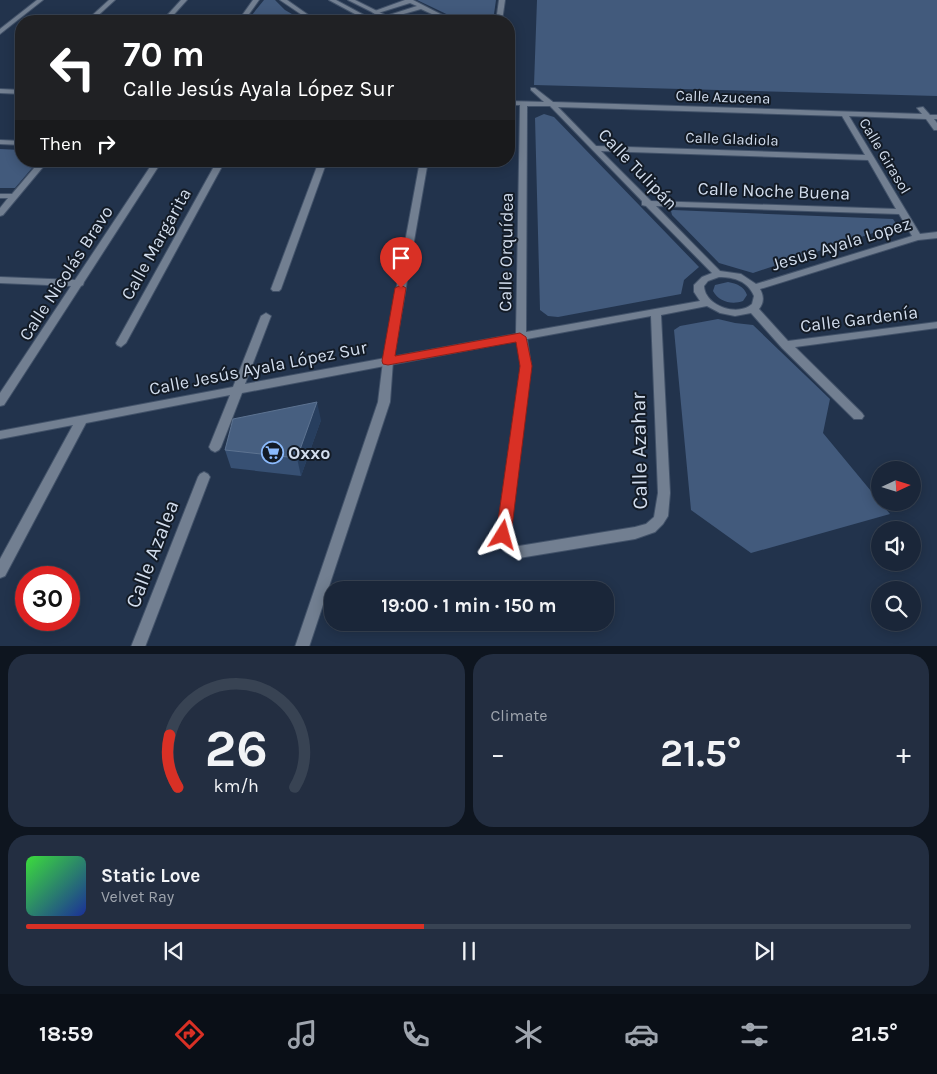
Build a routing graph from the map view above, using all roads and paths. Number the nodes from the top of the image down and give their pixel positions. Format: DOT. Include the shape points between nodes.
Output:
graph roads {
  1 [pos="40,0"];
  2 [pos="112,0"];
  3 [pos="184,0"];
  4 [pos="256,0"];
  5 [pos="283,0"];
  6 [pos="332,0"];
  7 [pos="351,0"];
  8 [pos="502,0"];
  9 [pos="410,1"];
  10 [pos="421,7"];
  11 [pos="375,12"];
  12 [pos="21,15"];
  13 [pos="96,15"];
  14 [pos="170,15"];
  15 [pos="245,15"];
  16 [pos="305,15"];
  17 [pos="359,15"];
  18 [pos="364,15"];
  19 [pos="382,15"];
  20 [pos="393,15"];
  21 [pos="439,15"];
  22 [pos="500,15"];
  23 [pos="15,20"];
  24 [pos="0,32"];
  25 [pos="534,89"];
  26 [pos="0,92"];
  27 [pos="15,92"];
  28 [pos="515,103"];
  29 [pos="524,104"];
  30 [pos="552,105"];
  31 [pos="922,108"];
  32 [pos="844,114"];
  33 [pos="928,116"];
  34 [pos="937,117"];
  35 [pos="937,128"];
  36 [pos="0,142"];
  37 [pos="15,143"];
  38 [pos="594,148"];
  39 [pos="870,158"];
  40 [pos="39,167"];
  41 [pos="154,167"];
  42 [pos="218,167"];
  43 [pos="321,167"];
  44 [pos="423,167"];
  45 [pos="0,196"];
  46 [pos="14,196"];
  47 [pos="645,202"];
  48 [pos="902,212"];
  49 [pos="0,213"];
  50 [pos="937,235"];
  51 [pos="917,237"];
  52 [pos="718,274"];
  53 [pos="0,280"];
  54 [pos="80,283"];
  55 [pos="755,287"];
  56 [pos="276,289"];
  57 [pos="707,303"];
  58 [pos="753,309"];
  59 [pos="656,312"];
  60 [pos="266,316"];
  61 [pos="937,325"];
  62 [pos="520,337"];
  63 [pos="121,343"];
  64 [pos="786,345"];
  65 [pos="388,361"];
  66 [pos="238,390"];
  67 [pos="0,402"];
  68 [pos="858,416"];
  69 [pos="82,420"];
  70 [pos="0,435"];
  71 [pos="215,447"];
  72 [pos="204,477"];
  73 [pos="507,548"];
  74 [pos="0,572"];
  75 [pos="138,646"];
  76 [pos="302,646"];
  1 -- 12 [label="street"];
  2 -- 13 [label="street"];
  3 -- 14 [label="street"];
  4 -- 15 [label="street"];
  5 -- 16 [label="street"];
  6 -- 17 [label="street"];
  7 -- 11 [label="street"];
  8 -- 22 [label="street"];
  9 -- 10 [label="street"];
  9 -- 11 [label="street"];
  10 -- 20 [label="street"];
  10 -- 21 [label="street"];
  11 -- 18 [label="street"];
  11 -- 19 [label="street"];
  23 -- 24 [label="street"];
  25 -- 30 [label="street, Calle Tulipán"];
  26 -- 27 [label="street"];
  28 -- 29 [label="street, Calle Azucena"];
  29 -- 30 [label="street, Calle Azucena"];
  29 -- 62 [label="street, Calle Orquídea"];
  30 -- 32 [label="street, Calle Azucena"];
  30 -- 38 [label="street, Calle Tulipán"];
  31 -- 33 [label="street"];
  32 -- 33 [label="street, Calle Azucena"];
  32 -- 39 [label="street, Calle Girasol"];
  33 -- 34 [label="street, Calle Azucena"];
  33 -- 35 [label="street"];
  36 -- 37 [label="street"];
  38 -- 39 [label="street, Calle Gladiola"];
  38 -- 47 [label="street, Calle Tulipán"];
  39 -- 48 [label="street, Calle Girasol"];
  40 -- 46 [label="street"];
  41 -- 54 [label="street, Calle Nicolás Bravo"];
  42 -- 63 [label="street, Calle Margarita"];
  43 -- 56 [label="street"];
  44 -- 65 [label="street"];
  45 -- 46 [label="street"];
  46 -- 49 [label="street"];
  47 -- 48 [label="street, Calle Noche Buena"];
  47 -- 52 [label="street, Calle Tulipán"];
  48 -- 51 [label="street, Calle Girasol"];
  50 -- 51 [label="street, Jesus Ayala Lopez"];
  51 -- 55 [label="street, Jesus Ayala Lopez"];
  52 -- 55 [label="street" via="734,276"];
  52 -- 57 [label="street" via="699,285 698,291"];
  53 -- 54 [label="street"];
  54 -- 67 [label="street, Calle Nicolás Bravo"];
  55 -- 58 [label="street" via="760,299"];
  57 -- 58 [label="street" via="735,313"];
  57 -- 59 [label="street, Calle Jesús Ayala López Sur"];
  58 -- 64 [label="street"];
  59 -- 62 [label="street, Calle Jesús Ayala López Sur"];
  59 -- 73 [label="street, Calle Azahar" via="664,493 659,522 635,534 519,552"];
  60 -- 66 [label="street"];
  61 -- 64 [label="street, Calle Gardenía"];
  62 -- 65 [label="street, Calle Jesús Ayala López Sur"];
  62 -- 73 [label="street, Calle Orquídea" via="526,366 503,535"];
  64 -- 68 [label="street"];
  65 -- 66 [label="street, Calle Jesús Ayala López Sur"];
  65 -- 76 [label="street" via="384,402"];
  66 -- 69 [label="street, Calle Jesús Ayala López Sur"];
  66 -- 71 [label="street"];
  69 -- 70 [label="street, Calle Jesús Ayala López Sur"];
  69 -- 74 [label="street"];
  72 -- 75 [label="street, Calle Azalea"];
}
